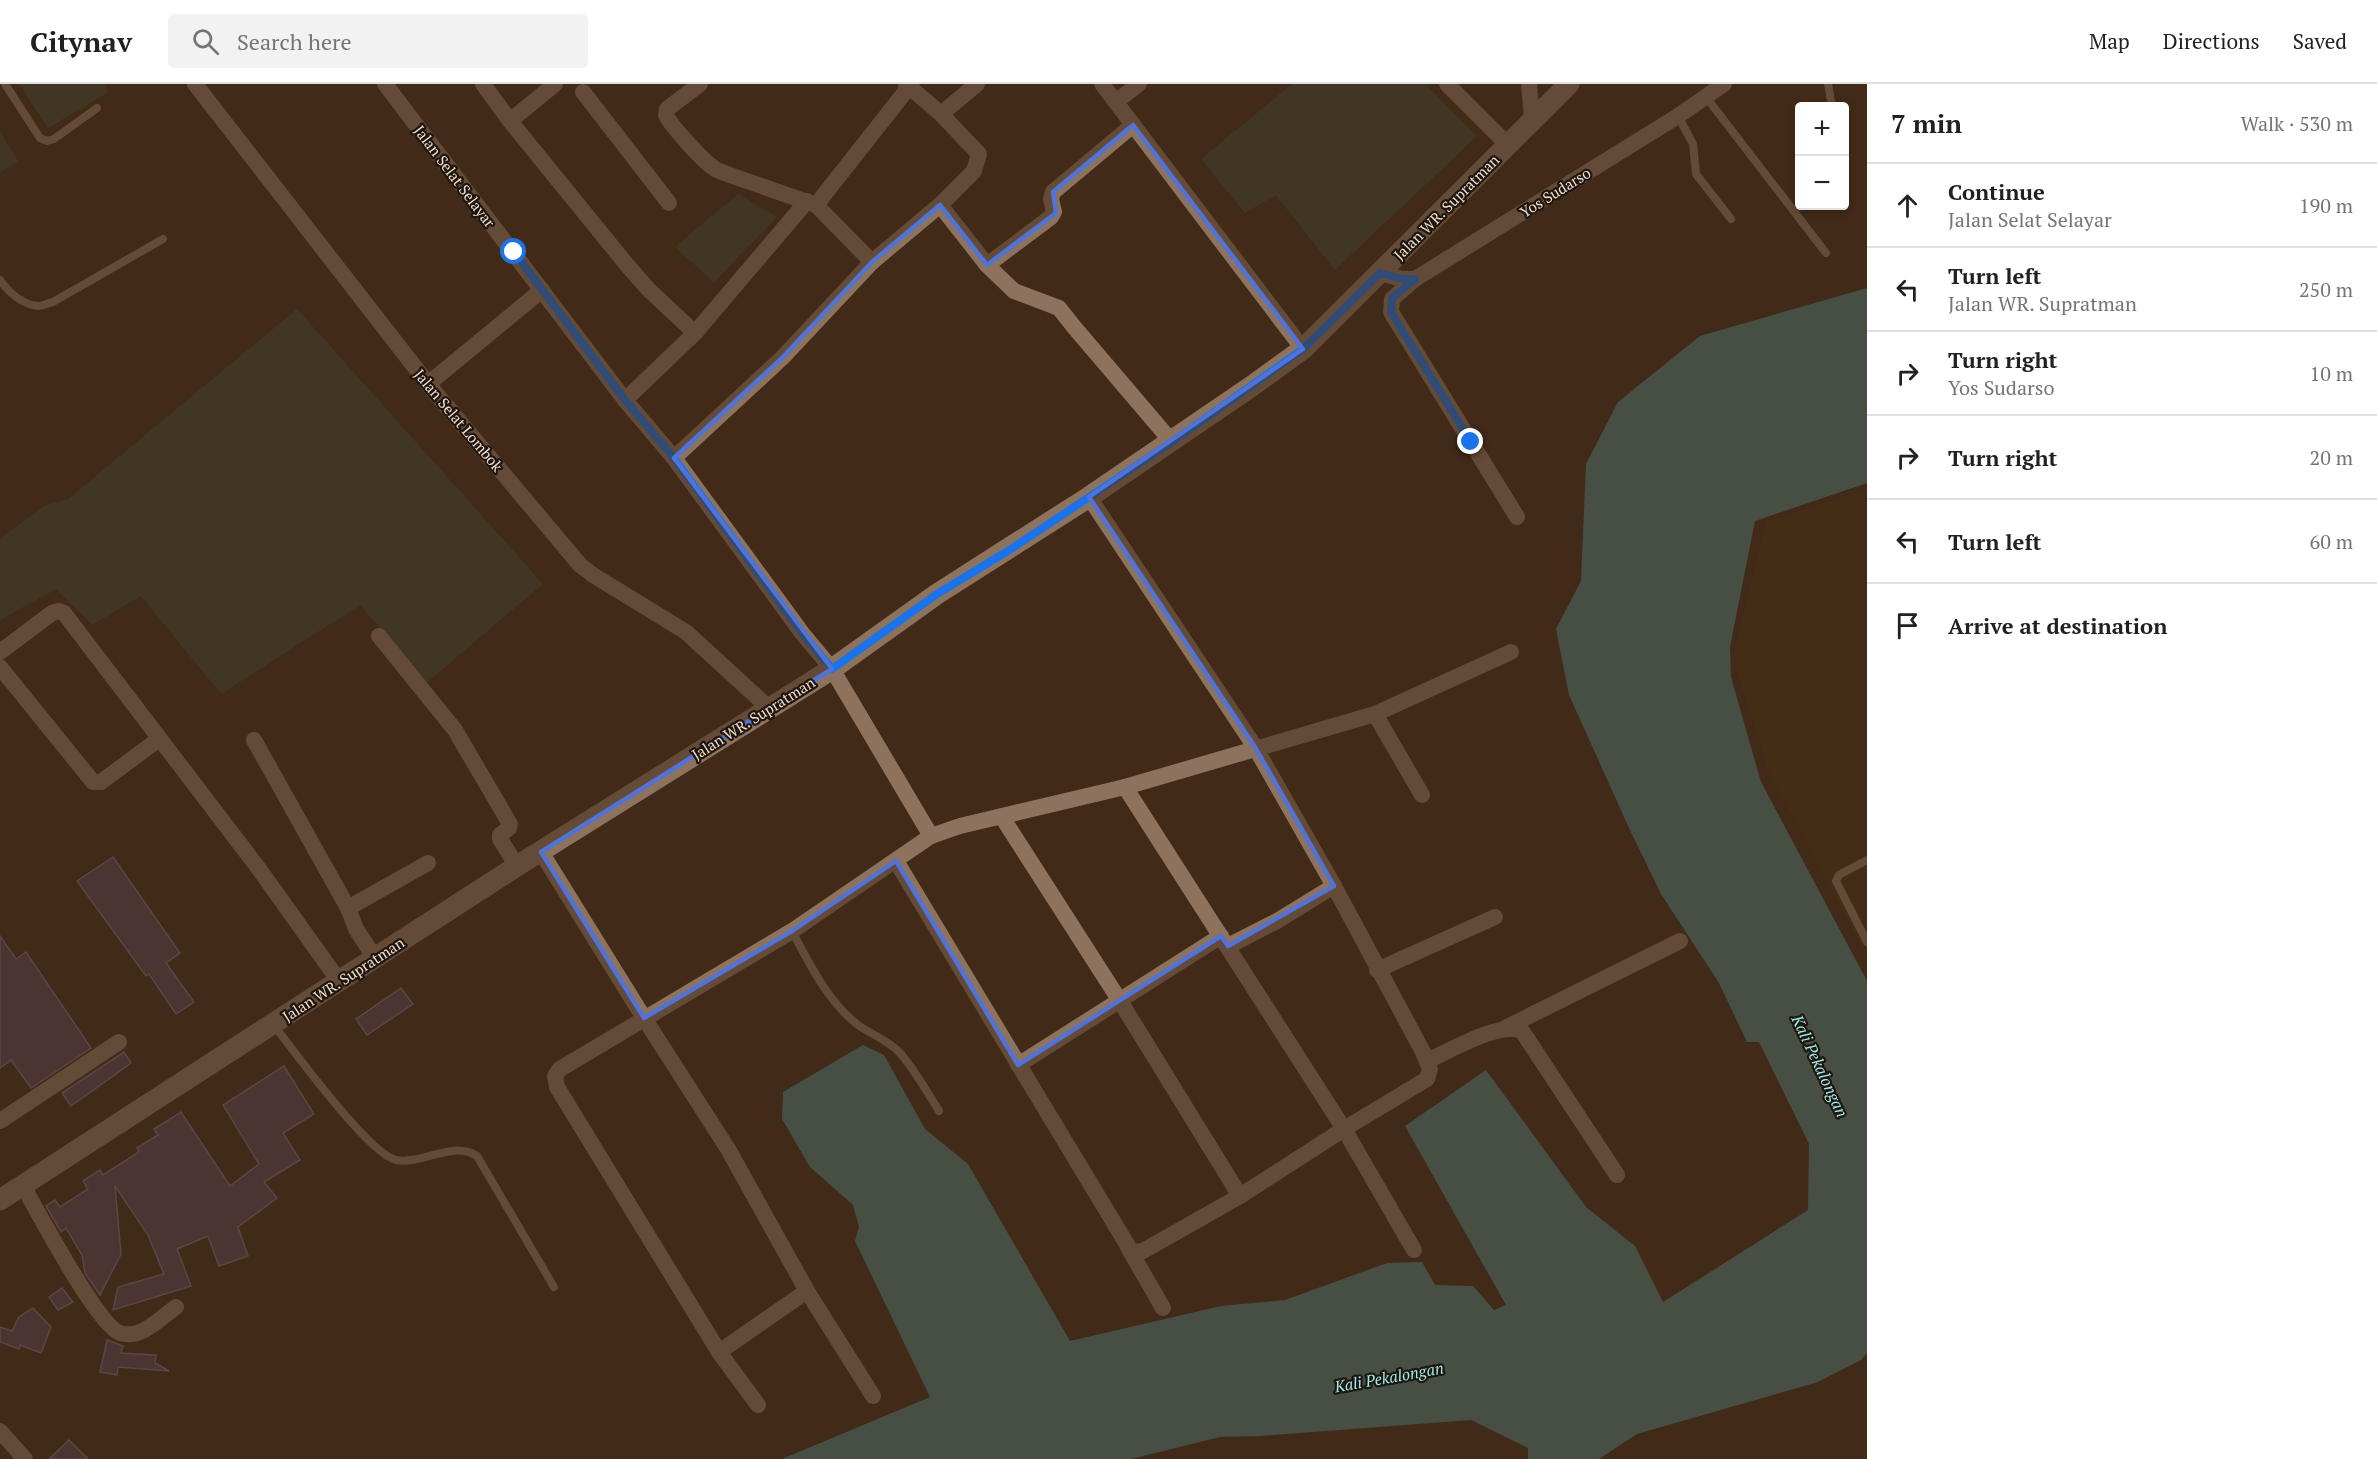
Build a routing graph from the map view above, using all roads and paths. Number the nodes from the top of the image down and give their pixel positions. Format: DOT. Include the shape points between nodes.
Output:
graph roads {
  1 [pos="5,84"];
  2 [pos="195,84"];
  3 [pos="385,84"];
  4 [pos="483,84"];
  5 [pos="555,84"];
  6 [pos="700,84"];
  7 [pos="977,84"];
  8 [pos="1102,84"];
  9 [pos="1138,84"];
  10 [pos="1447,84"];
  11 [pos="1529,84"];
  12 [pos="1569,84"];
  13 [pos="1724,84"];
  14 [pos="1828,84"];
  15 [pos="907,86"];
  16 [pos="584,87"];
  17 [pos="1706,97"];
  18 [pos="1117,101"];
  19 [pos="1831,102"];
  20 [pos="97,108"];
  21 [pos="941,114"];
  22 [pos="1678,116"];
  23 [pos="1532,119"];
  24 [pos="510,121"];
  25 [pos="1133,125"];
  26 [pos="1508,146"];
  27 [pos="669,203"];
  28 [pos="811,203"];
  29 [pos="940,206"];
  30 [pos="1731,219"];
  31 [pos="163,238"];
  32 [pos="1826,253"];
  33 [pos="872,262"];
  34 [pos="987,265"];
  35 [pos="1380,273"];
  36 [pos="1415,279"];
  37 [pos="0,280"];
  38 [pos="542,290"];
  39 [pos="695,333"];
  40 [pos="1303,349"];
  41 [pos="428,384"];
  42 [pos="625,400"];
  43 [pos="1172,442"];
  44 [pos="674,458"];
  45 [pos="1089,497"];
  46 [pos="1517,517"];
  47 [pos="379,636"];
  48 [pos="0,652"];
  49 [pos="1511,652"];
  50 [pos="828,664"];
  51 [pos="0,667"];
  52 [pos="769,708"];
  53 [pos="1375,714"];
  54 [pos="159,739"];
  55 [pos="254,740"];
  56 [pos="1255,747"];
  57 [pos="1125,787"];
  58 [pos="1422,795"];
  59 [pos="1002,817"];
  60 [pos="931,836"];
  61 [pos="508,852"];
  62 [pos="541,852"];
  63 [pos="1867,860"];
  64 [pos="896,861"];
  65 [pos="428,863"];
  66 [pos="1334,886"];
  67 [pos="348,908"];
  68 [pos="1495,917"];
  69 [pos="792,931"];
  70 [pos="1225,941"];
  71 [pos="1680,941"];
  72 [pos="1867,942"];
  73 [pos="370,952"];
  74 [pos="330,969"];
  75 [pos="1377,970"];
  76 [pos="1120,1001"];
  77 [pos="644,1018"];
  78 [pos="273,1024"];
  79 [pos="1504,1028"];
  80 [pos="119,1042"];
  81 [pos="1427,1061"];
  82 [pos="1018,1065"];
  83 [pos="939,1111"];
  84 [pos="0,1121"];
  85 [pos="1344,1129"];
  86 [pos="1617,1175"];
  87 [pos="22,1184"];
  88 [pos="1240,1196"];
  89 [pos="0,1200"];
  90 [pos="1129,1249"];
  91 [pos="1414,1250"];
  92 [pos="554,1287"];
  93 [pos="807,1291"];
  94 [pos="176,1307"];
  95 [pos="1163,1308"];
  96 [pos="718,1352"];
  97 [pos="873,1396"];
  98 [pos="758,1405"];
  99 [pos="0,1431"];
  100 [pos="25,1459"];
  1 -- 20 [label="lane" via="40,138 47,141"];
  2 -- 41 [label="street, Jalan Selat Lombok"];
  3 -- 38 [label="street, Jalan Selat Selayar"];
  4 -- 24 [label="street"];
  5 -- 24 [label="street"];
  6 -- 28 [label="street" via="667,109 671,124 714,168"];
  7 -- 21 [label="street"];
  8 -- 18 [label="street"];
  9 -- 18 [label="street"];
  10 -- 26 [label="street"];
  11 -- 23 [label="street"];
  12 -- 23 [label="street, Jalan WR. Supratman"];
  13 -- 17 [label="street, Yos Sudarso"];
  14 -- 19 [label="lane"];
  15 -- 21 [label="street"];
  15 -- 28 [label="street"];
  16 -- 27 [label="street"];
  17 -- 22 [label="street, Yos Sudarso"];
  17 -- 32 [label="lane"];
  18 -- 25 [label="street"];
  21 -- 29 [label="street" via="979,154 974,171"];
  22 -- 30 [label="lane" via="1693,144 1696,174"];
  22 -- 36 [label="street, Yos Sudarso"];
  23 -- 26 [label="street, Jalan WR. Supratman"];
  24 -- 39 [label="street" via="627,266"];
  25 -- 34 [label="street" via="1053,192 1051,217"];
  25 -- 40 [label="street"];
  26 -- 35 [label="street, Jalan WR. Supratman"];
  28 -- 33 [label="street"];
  28 -- 39 [label="street"];
  29 -- 33 [label="street"];
  29 -- 34 [label="street"];
  31 -- 37 [label="lane" via="53,303 38,306 24,301 6,290"];
  33 -- 44 [label="street" via="782,358"];
  34 -- 43 [label="street" via="1017,293 1063,312"];
  35 -- 36 [label="street"];
  35 -- 40 [label="street, Jalan WR. Supratman"];
  36 -- 46 [label="street, Yos Sudarso" via="1392,298 1391,312"];
  38 -- 41 [label="street"];
  38 -- 42 [label="street, Jalan Selat Selayar"];
  39 -- 42 [label="street"];
  40 -- 43 [label="street, Jalan WR. Supratman"];
  41 -- 52 [label="street, Jalan Selat Lombok" via="580,565 686,632"];
  42 -- 44 [label="street, Jalan Selat Selayar"];
  43 -- 45 [label="street, Jalan WR. Supratman"];
  44 -- 50 [label="street, Jalan Selat Selayar"];
  45 -- 50 [label="street, Jalan WR. Supratman"];
  45 -- 56 [label="street"];
  47 -- 61 [label="street" via="455,730 508,819 510,827 500,835"];
  48 -- 54 [label="street" via="52,613 61,612"];
  49 -- 53 [label="street"];
  50 -- 52 [label="street, Jalan WR. Supratman"];
  50 -- 60 [label="street, Jalan Selat Selayar"];
  51 -- 54 [label="street" via="93,782 101,782"];
  52 -- 62 [label="street, Jalan WR. Supratman"];
  53 -- 56 [label="street"];
  53 -- 58 [label="street"];
  54 -- 74 [label="street"];
  55 -- 67 [label="street"];
  56 -- 57 [label="street"];
  56 -- 66 [label="street"];
  57 -- 59 [label="street"];
  57 -- 70 [label="street"];
  59 -- 60 [label="street"];
  59 -- 76 [label="street"];
  60 -- 64 [label="street"];
  61 -- 62 [label="street, Jalan WR. Supratman"];
  61 -- 73 [label="street, Jalan WR. Supratman"];
  62 -- 77 [label="street"];
  63 -- 72 [label="lane" via="1839,875 1836,881"];
  64 -- 69 [label="street"];
  64 -- 82 [label="street"];
  65 -- 67 [label="street"];
  66 -- 70 [label="street" via="1277,921"];
  66 -- 75 [label="street"];
  67 -- 73 [label="street"];
  68 -- 75 [label="street"];
  69 -- 77 [label="street"];
  69 -- 83 [label="lane" via="812,969 836,1001 858,1024 899,1052"];
  70 -- 76 [label="street"];
  70 -- 85 [label="street"];
  71 -- 79 [label="street"];
  73 -- 74 [label="street, Jalan WR. Supratman"];
  74 -- 78 [label="street, Jalan WR. Supratman"];
  75 -- 81 [label="street"];
  76 -- 82 [label="street"];
  76 -- 88 [label="street"];
  77 -- 93 [label="street" via="728,1149"];
  77 -- 96 [label="street" via="560,1069 555,1082"];
  78 -- 87 [label="street, Jalan WR. Supratman"];
  78 -- 92 [label="lane" via="338,1107 387,1156 410,1160 457,1151 477,1156"];
  79 -- 81 [label="street"];
  79 -- 86 [label="street" via="1516,1028 1526,1034"];
  80 -- 84 [label="street"];
  81 -- 85 [label="street" via="1430,1072 1425,1082"];
  82 -- 90 [label="street"];
  85 -- 88 [label="street"];
  85 -- 91 [label="street"];
  87 -- 89 [label="street, Jalan WR. Supratman"];
  87 -- 94 [label="street" via="96,1309 113,1329 120,1333 139,1332"];
  88 -- 90 [label="street" via="1143,1251"];
  90 -- 95 [label="street"];
  93 -- 96 [label="street"];
  93 -- 97 [label="street"];
  96 -- 98 [label="street"];
  99 -- 100 [label="street"];
}
